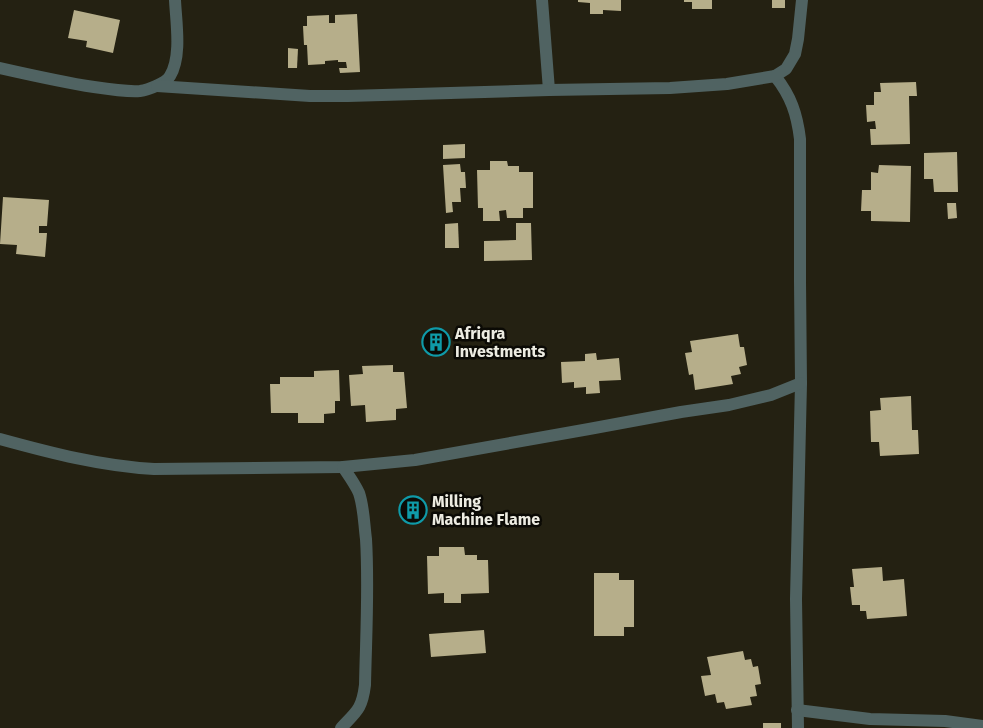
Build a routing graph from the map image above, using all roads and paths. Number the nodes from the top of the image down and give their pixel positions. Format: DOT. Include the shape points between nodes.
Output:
graph roads {
  1 [pos="175,0"];
  2 [pos="542,0"];
  3 [pos="802,0"];
  4 [pos="0,68"];
  5 [pos="774,76"];
  6 [pos="157,86"];
  7 [pos="549,90"];
  8 [pos="801,383"];
  9 [pos="0,439"];
  10 [pos="343,467"];
  11 [pos="797,710"];
  12 [pos="983,726"];
  13 [pos="341,728"];
  14 [pos="798,728"];
  1 -- 6 [label="street" via="175,61 170,77"];
  2 -- 7 [label="street"];
  3 -- 5 [label="street" via="795,54 786,69"];
  4 -- 6 [label="street" via="111,90 140,91"];
  5 -- 7 [label="street" via="670,88"];
  5 -- 8 [label="street" via="790,98 800,140"];
  6 -- 7 [label="street" via="310,96"];
  8 -- 10 [label="street" via="772,395 729,405 415,460"];
  8 -- 11 [label="street"];
  9 -- 10 [label="street" via="92,462 127,467"];
  10 -- 13 [label="street" via="362,505 368,599 364,694 355,714"];
  11 -- 12 [label="street" via="870,719 945,721"];
  11 -- 14 [label="street"];
}
